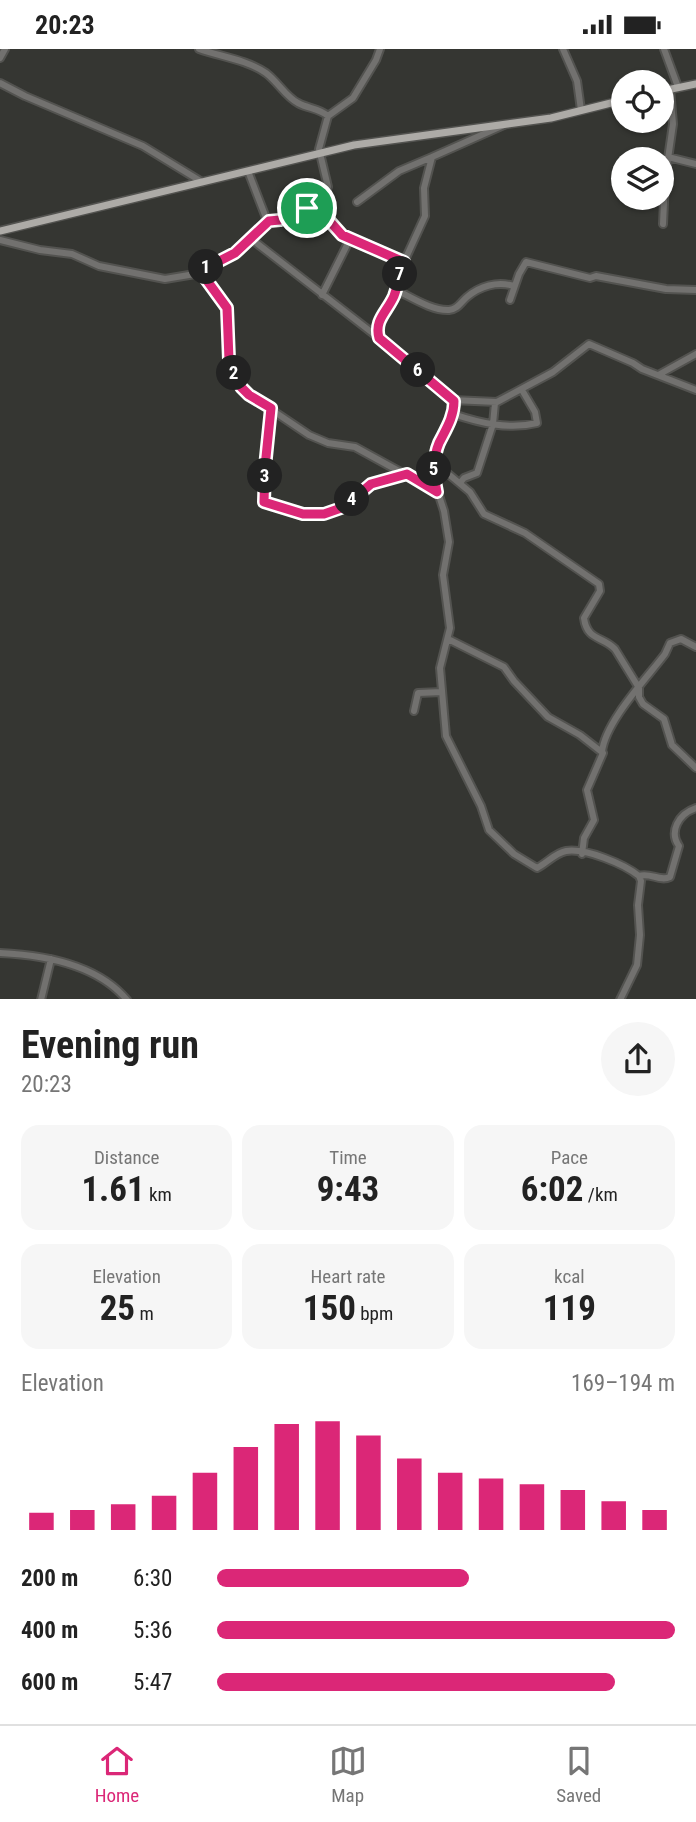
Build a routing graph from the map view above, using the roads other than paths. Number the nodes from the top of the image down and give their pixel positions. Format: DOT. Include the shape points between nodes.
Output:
graph roads {
  1 [pos="5,49"];
  2 [pos="199,49"];
  3 [pos="380,49"];
  4 [pos="563,49"];
  5 [pos="664,49"];
  6 [pos="0,58"];
  7 [pos="667,70"];
  8 [pos="0,83"];
  9 [pos="696,85"];
  10 [pos="674,88"];
  11 [pos="611,103"];
  12 [pos="581,110"];
  13 [pos="328,116"];
  14 [pos="505,124"];
  15 [pos="319,153"];
  16 [pos="432,157"];
  17 [pos="674,158"];
  18 [pos="696,164"];
  19 [pos="248,171"];
  20 [pos="202,182"];
  21 [pos="357,202"];
  22 [pos="307,208"];
  23 [pos="664,210"];
  24 [pos="269,221"];
  25 [pos="663,224"];
  26 [pos="0,231"];
  27 [pos="250,238"];
  28 [pos="350,239"];
  29 [pos="0,240"];
  30 [pos="404,262"];
  31 [pos="200,271"];
  32 [pos="514,286"];
  33 [pos="396,290"];
  34 [pos="696,290"];
  35 [pos="322,295"];
  36 [pos="510,300"];
  37 [pos="379,338"];
  38 [pos="696,354"];
  39 [pos="660,374"];
  40 [pos="522,390"];
  41 [pos="696,390"];
  42 [pos="452,400"];
  43 [pos="495,403"];
  44 [pos="271,408"];
  45 [pos="453,414"];
  46 [pos="493,424"];
  47 [pos="435,459"];
  48 [pos="407,474"];
  49 [pos="460,483"];
  50 [pos="437,492"];
  51 [pos="448,639"];
  52 [pos="696,647"];
  53 [pos="639,688"];
  54 [pos="442,692"];
  55 [pos="414,711"];
  56 [pos="602,752"];
  57 [pos="696,768"];
  58 [pos="696,808"];
  59 [pos="582,854"];
  60 [pos="639,876"];
  61 [pos="0,953"];
  62 [pos="51,960"];
  63 [pos="41,999"];
  64 [pos="127,999"];
  65 [pos="620,999"];
  1 -- 6 [label="street"];
  2 -- 13 [label="street" via="261,70 295,101"];
  3 -- 13 [label="street" via="357,93"];
  4 -- 12 [label="street" via="577,81"];
  5 -- 7 [label="street"];
  8 -- 20 [label="street" via="143,146"];
  9 -- 10 [label="main road"];
  11 -- 12 [label="main road"];
  12 -- 14 [label="main road"];
  13 -- 15 [label="street"];
  14 -- 15 [label="main road"];
  14 -- 16 [label="street"];
  15 -- 19 [label="main road"];
  15 -- 22 [label="street" via="328,187"];
  16 -- 21 [label="street" via="399,171"];
  16 -- 30 [label="street" via="424,188 425,216"];
  17 -- 18 [label="street"];
  19 -- 20 [label="main road"];
  19 -- 24 [label="street"];
  20 -- 26 [label="main road"];
  22 -- 24 [label="street"];
  22 -- 28 [label="street"];
  23 -- 25 [label="street"];
  24 -- 27 [label="street"];
  27 -- 31 [label="street" via="235,253"];
  27 -- 35 [label="street"];
  28 -- 30 [label="street"];
  28 -- 35 [label="street"];
  29 -- 31 [label="street" via="159,278"];
  30 -- 33 [label="street"];
  31 -- 44 [label="street" via="227,308 229,360 241,387"];
  32 -- 33 [label="street" via="487,286 446,310"];
  32 -- 34 [label="street" via="528,262 590,278"];
  32 -- 36 [label="street"];
  33 -- 37 [label="street" via="377,324"];
  35 -- 37 [label="street"];
  37 -- 42 [label="street"];
  38 -- 39 [label="street"];
  39 -- 40 [label="street" via="589,344"];
  39 -- 41 [label="street"];
  40 -- 43 [label="street"];
  40 -- 46 [label="street" via="538,422"];
  42 -- 43 [label="street"];
  42 -- 45 [label="street"];
  43 -- 46 [label="street"];
  44 -- 48 [label="street" via="309,435 355,447"];
  44 -- 48 [label="street" via="265,503 303,514 324,514 344,507 371,484"];
  45 -- 46 [label="street"];
  45 -- 47 [label="street"];
  46 -- 49 [label="street" via="477,473"];
  47 -- 49 [label="street"];
  47 -- 50 [label="street"];
  48 -- 50 [label="street"];
  49 -- 53 [label="street" via="484,514 525,533 599,584 601,589 585,623 594,638 615,649"];
  50 -- 51 [label="street" via="448,531 449,551 443,568"];
  51 -- 54 [label="street" via="440,669"];
  51 -- 56 [label="street" via="504,667 548,717"];
  52 -- 53 [label="street" via="681,639 673,641"];
  53 -- 56 [label="street" via="609,727"];
  53 -- 57 [label="street" via="643,704 667,722 672,745"];
  54 -- 55 [label="street" via="418,693"];
  54 -- 59 [label="street" via="448,742 489,830 537,868 567,851"];
  56 -- 59 [label="street" via="587,790 594,820 583,838"];
  58 -- 60 [label="street" via="674,829 679,846 670,877"];
  59 -- 60 [label="street" via="606,857"];
  60 -- 65 [label="street" via="637,965"];
  61 -- 62 [label="street"];
  62 -- 63 [label="street"];
  62 -- 64 [label="street" via="110,982"];
}
